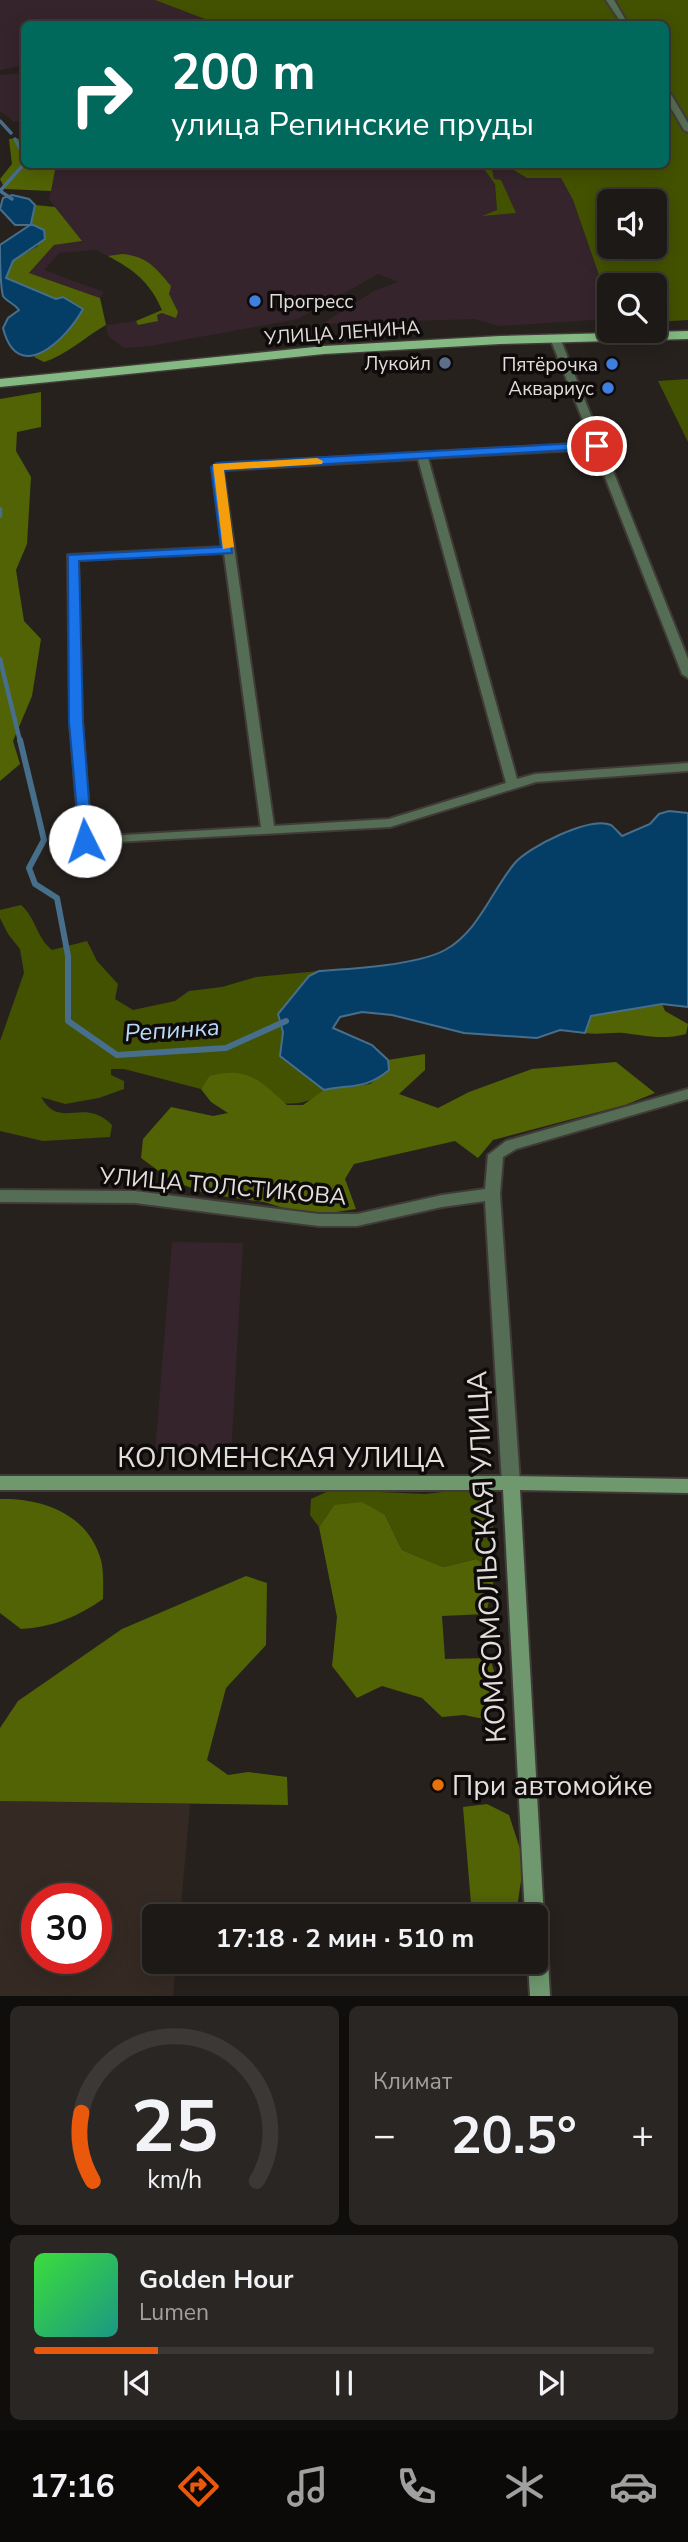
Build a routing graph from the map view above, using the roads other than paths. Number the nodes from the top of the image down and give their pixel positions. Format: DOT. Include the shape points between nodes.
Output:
graph roads {
  1 [pos="610,0"];
  2 [pos="623,21"];
  3 [pos="669,98"];
  4 [pos="688,130"];
  5 [pos="688,335"];
  6 [pos="555,338"];
  7 [pos="0,383"];
  8 [pos="597,446"];
  9 [pos="422,456"];
  10 [pos="228,550"];
  11 [pos="688,674"];
  12 [pos="688,766"];
  13 [pos="512,783"];
  14 [pos="268,829"];
  15 [pos="688,1094"];
  16 [pos="492,1194"];
  17 [pos="0,1196"];
  18 [pos="0,1483"];
  19 [pos="511,1483"];
  20 [pos="688,1486"];
  21 [pos="534,1904"];
  22 [pos="539,1974"];
  23 [pos="540,1996"];
  1 -- 2 [label="street"];
  3 -- 4 [label="street"];
  5 -- 6 [label="main road, УЛИЦА ЛЕНИНА"];
  6 -- 7 [label="main road, УЛИЦА ЛЕНИНА" via="310,351"];
  6 -- 8 [label="street"];
  8 -- 9 [label="street"];
  8 -- 11 [label="street"];
  9 -- 10 [label="street" via="217,467"];
  9 -- 13 [label="street"];
  10 -- 14 [label="street"];
  10 -- 14 [label="street" via="72,557 76,722 85,841"];
  12 -- 13 [label="street"];
  13 -- 14 [label="street" via="390,823"];
  15 -- 16 [label="street" via="512,1145 496,1154"];
  16 -- 17 [label="street, УЛИЦА ТОЛСТИКОВА" via="357,1220 319,1220 135,1197"];
  16 -- 19 [label="street, КОМСОМОЛЬСКАЯ УЛИЦА"];
  18 -- 19 [label="street, КОЛОМЕНСКАЯ УЛИЦА"];
  19 -- 20 [label="street, КОЛОМЕНСКАЯ УЛИЦА"];
  19 -- 21 [label="street, КОМСОМОЛЬСКАЯ УЛИЦА"];
  22 -- 23 [label="street"];
}
